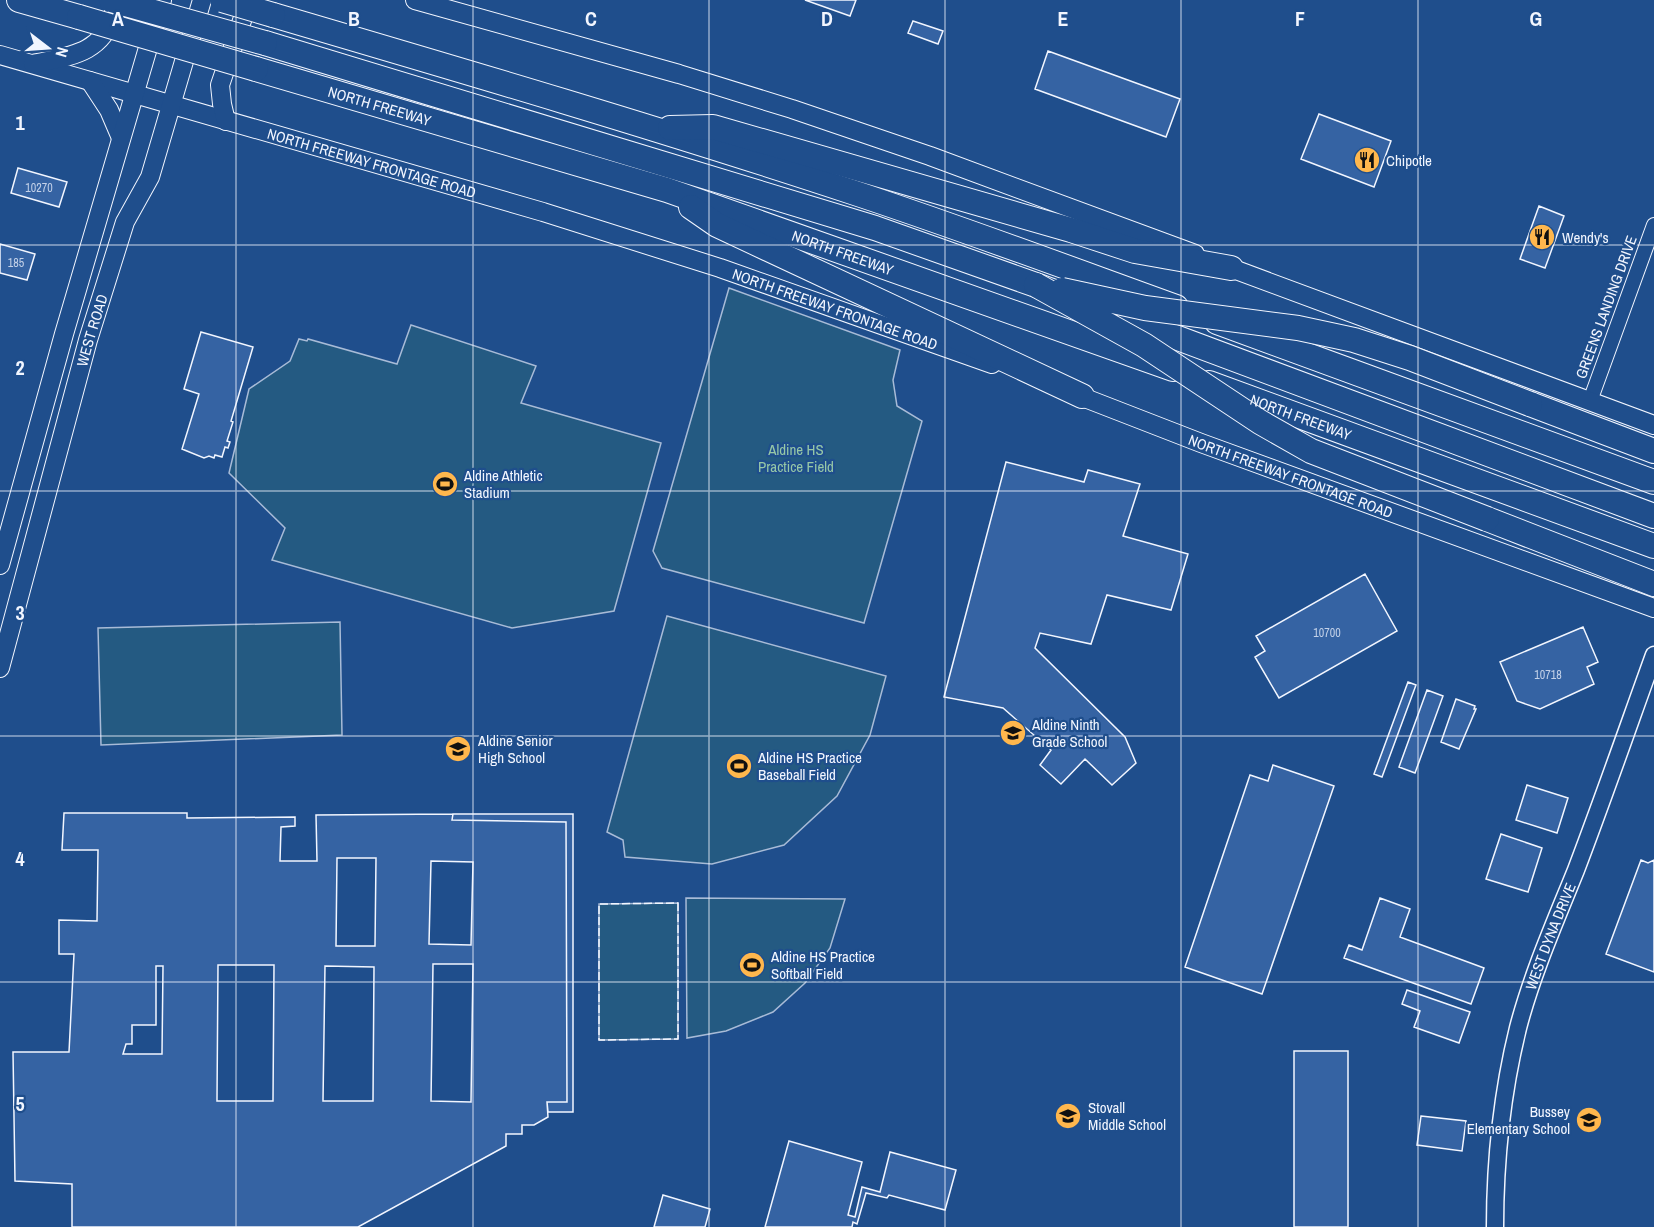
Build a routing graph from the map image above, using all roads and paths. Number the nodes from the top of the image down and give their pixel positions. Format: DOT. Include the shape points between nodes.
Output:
graph roads {
  1 [pos="19,0"];
  2 [pos="111,0"];
  3 [pos="117,0"];
  4 [pos="162,0"];
  5 [pos="201,0"];
  6 [pos="222,0"];
  7 [pos="249,0"];
  8 [pos="415,0"];
  9 [pos="0,56"];
  10 [pos="31,64"];
  11 [pos="90,81"];
  12 [pos="134,94"];
  13 [pos="171,105"];
  14 [pos="226,121"];
  15 [pos="647,128"];
  16 [pos="122,138"];
  17 [pos="667,190"];
  18 [pos="99,216"];
  19 [pos="125,222"];
  20 [pos="1654,225"];
  21 [pos="1231,268"];
  22 [pos="1036,285"];
  23 [pos="64,334"];
  24 [pos="88,340"];
  25 [pos="1082,396"];
  26 [pos="1590,401"];
  27 [pos="1654,425"];
  28 [pos="1654,451"];
  29 [pos="1654,482"];
  30 [pos="1654,516"];
  31 [pos="1654,546"];
  32 [pos="0,565"];
  33 [pos="1654,584"];
  34 [pos="1654,608"];
  35 [pos="1654,655"];
  36 [pos="0,668"];
  37 [pos="1495,1227"];
  1 -- 17 [label="highway, NORTH FREEWAY, bridge"];
  2 -- 22 [label="highway, NORTH FREEWAY, bridge" via="876,228"];
  3 -- 10 [label="main road" via="110,26 94,46"];
  4 -- 12 [label="main road, WEST ROAD"];
  5 -- 13 [label="main road, WEST ROAD"];
  6 -- 15 [label="highway, bridge"];
  7 -- 14 [label="main road" via="220,85"];
  8 -- 21 [label="main road" via="792,109"];
  9 -- 10 [label="main road, NORTH FREEWAY FRONTAGE ROAD"];
  10 -- 11 [label="main road, NORTH FREEWAY FRONTAGE ROAD"];
  11 -- 12 [label="main road, NORTH FREEWAY FRONTAGE ROAD"];
  11 -- 16 [label="main road"];
  12 -- 13 [label="main road, NORTH FREEWAY FRONTAGE ROAD"];
  12 -- 16 [label="main road, WEST ROAD"];
  13 -- 14 [label="main road, NORTH FREEWAY FRONTAGE ROAD"];
  13 -- 19 [label="main road, WEST ROAD" via="150,177"];
  14 -- 25 [label="main road, NORTH FREEWAY FRONTAGE ROAD" via="543,212 720,268"];
  15 -- 21 [label="highway" via="712,127 1135,251"];
  15 -- 29 [label="highway" via="852,192 1044,259"];
  16 -- 18 [label="main road, WEST ROAD"];
  17 -- 25 [label="highway" via="717,225"];
  17 -- 31 [label="highway, NORTH FREEWAY" via="1062,328"];
  18 -- 19 [label="main road"];
  18 -- 23 [label="main road, WEST ROAD"];
  19 -- 24 [label="main road, WEST ROAD"];
  20 -- 26 [label="street, GREENS LANDING DRIVE"];
  21 -- 26 [label="main road"];
  22 -- 28 [label="highway, bridge" via="1145,308 1298,327 1354,340"];
  22 -- 30 [label="highway, NORTH FREEWAY, bridge"];
  22 -- 33 [label="highway, bridge" via="1144,345 1311,451"];
  23 -- 24 [label="main road"];
  23 -- 32 [label="main road, WEST ROAD"];
  24 -- 36 [label="main road, WEST ROAD"];
  25 -- 34 [label="main road, NORTH FREEWAY FRONTAGE ROAD" via="1191,440"];
  26 -- 27 [label="main road"];
  35 -- 37 [label="street, WEST DYNA DRIVE" via="1518,1027 1504,1101 1495,1184"];
}
